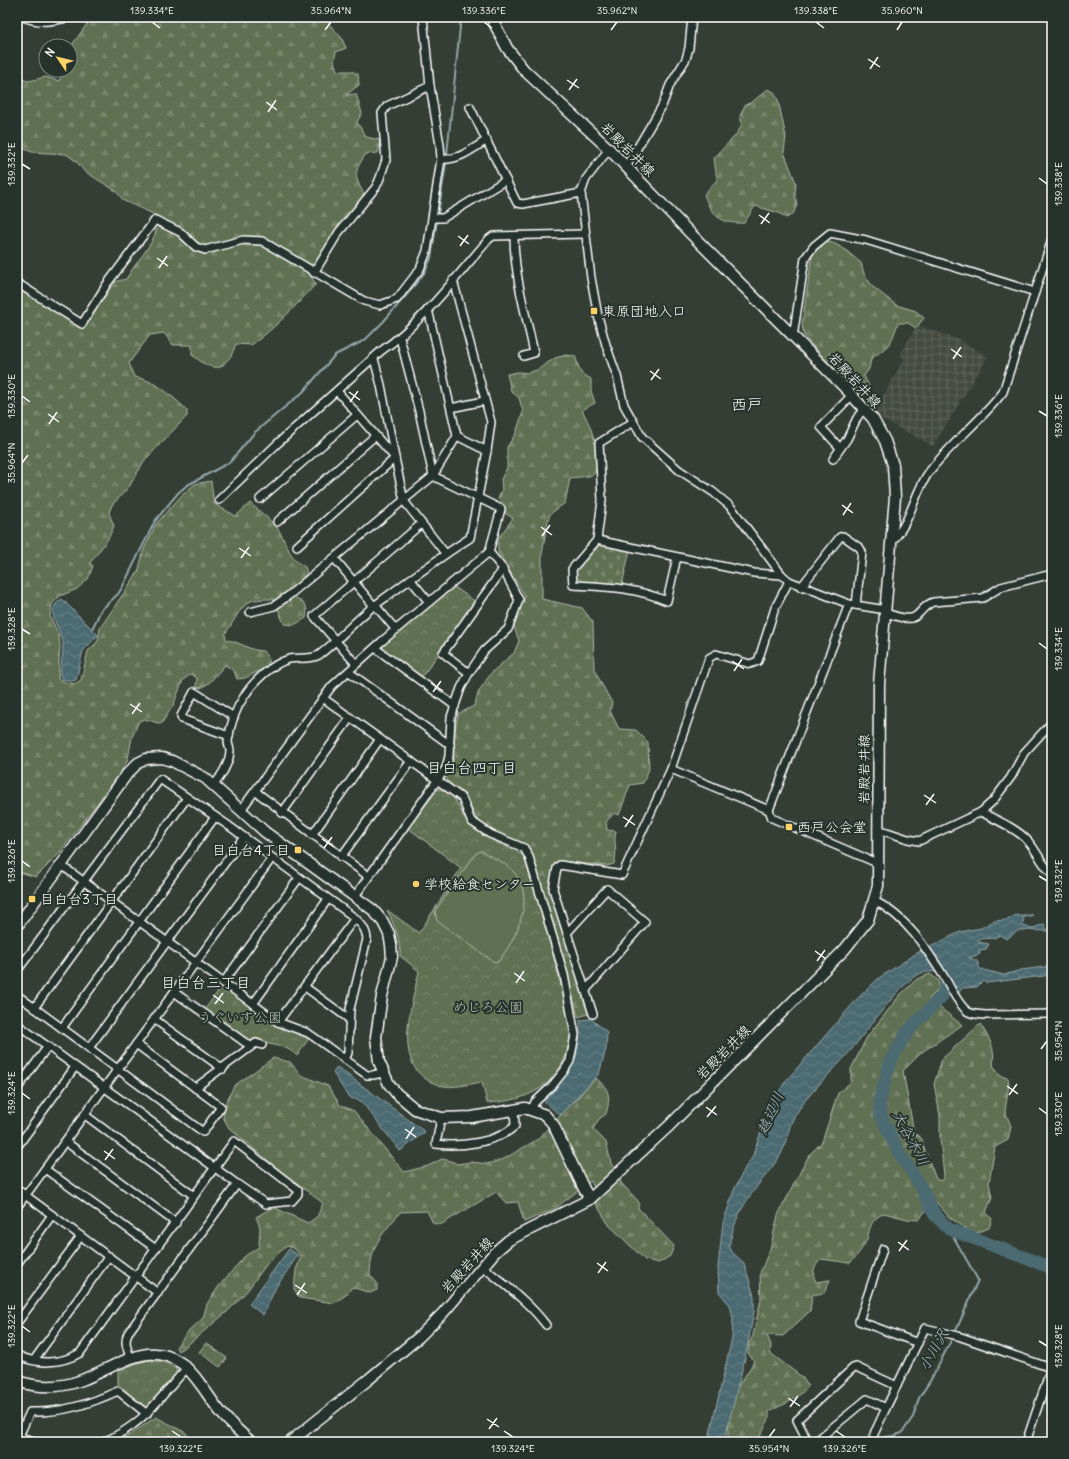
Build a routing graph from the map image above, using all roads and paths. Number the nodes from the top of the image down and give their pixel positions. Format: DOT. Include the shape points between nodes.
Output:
graph roads {
  1 [pos="23,17"];
  2 [pos="71,17"];
  3 [pos="423,17"];
  4 [pos="491,17"];
  5 [pos="692,17"];
  6 [pos="430,86"];
  7 [pos="470,107"];
  8 [pos="487,140"];
  9 [pos="609,149"];
  10 [pos="441,159"];
  11 [pos="626,167"];
  12 [pos="506,180"];
  13 [pos="581,193"];
  14 [pos="433,218"];
  15 [pos="585,234"];
  16 [pos="514,236"];
  17 [pos="1052,239"];
  18 [pos="314,272"];
  19 [pos="453,280"];
  20 [pos="17,283"];
  21 [pos="1035,292"];
  22 [pos="428,310"];
  23 [pos="793,337"];
  24 [pos="400,338"];
  25 [pos="524,356"];
  26 [pos="374,359"];
  27 [pos="336,391"];
  28 [pos="852,395"];
  29 [pos="484,401"];
  30 [pos="451,408"];
  31 [pos="864,408"];
  32 [pos="357,415"];
  33 [pos="633,422"];
  34 [pos="375,436"];
  35 [pos="457,436"];
  36 [pos="840,448"];
  37 [pos="487,452"];
  38 [pos="395,458"];
  39 [pos="833,459"];
  40 [pos="433,476"];
  41 [pos="478,498"];
  42 [pos="260,499"];
  43 [pos="219,500"];
  44 [pos="404,501"];
  45 [pos="277,522"];
  46 [pos="421,524"];
  47 [pos="597,540"];
  48 [pos="893,540"];
  49 [pos="297,546"];
  50 [pos="489,552"];
  51 [pos="446,553"];
  52 [pos="676,557"];
  53 [pos="334,558"];
  54 [pos="503,569"];
  55 [pos="1052,574"];
  56 [pos="782,575"];
  57 [pos="410,579"];
  58 [pos="789,581"];
  59 [pos="355,582"];
  60 [pos="801,586"];
  61 [pos="428,602"];
  62 [pos="849,604"];
  63 [pos="856,605"];
  64 [pos="375,606"];
  65 [pos="250,612"];
  66 [pos="885,612"];
  67 [pos="396,630"];
  68 [pos="335,639"];
  69 [pos="375,648"];
  70 [pos="356,664"];
  71 [pos="349,672"];
  72 [pos="469,673"];
  73 [pos="323,698"];
  74 [pos="455,706"];
  75 [pos="234,717"];
  76 [pos="350,718"];
  77 [pos="1052,722"];
  78 [pos="229,736"];
  79 [pos="380,739"];
  80 [pos="450,744"];
  81 [pos="411,761"];
  82 [pos="671,769"];
  83 [pos="439,781"];
  84 [pos="214,785"];
  85 [pos="255,791"];
  86 [pos="187,798"];
  87 [pos="241,810"];
  88 [pos="769,810"];
  89 [pos="282,812"];
  90 [pos="981,812"];
  91 [pos="214,817"];
  92 [pos="878,829"];
  93 [pos="312,835"];
  94 [pos="244,837"];
  95 [pos="341,857"];
  96 [pos="272,858"];
  97 [pos="879,864"];
  98 [pos="61,865"];
  99 [pos="1052,873"];
  100 [pos="368,876"];
  101 [pos="299,878"];
  102 [pos="83,882"];
  103 [pos="355,896"];
  104 [pos="328,899"];
  105 [pos="875,901"];
  106 [pos="111,902"];
  107 [pos="354,918"];
  108 [pos="138,921"];
  109 [pos="17,926"];
  110 [pos="568,933"];
  111 [pos="167,942"];
  112 [pos="195,963"];
  113 [pos="17,971"];
  114 [pos="223,982"];
  115 [pos="305,987"];
  116 [pos="586,990"];
  117 [pos="174,992"];
  118 [pos="17,995"];
  119 [pos="252,1004"];
  120 [pos="34,1008"];
  121 [pos="593,1014"];
  122 [pos="1052,1014"];
  123 [pos="154,1019"];
  124 [pos="349,1019"];
  125 [pos="278,1022"];
  126 [pos="18,1027"];
  127 [pos="62,1028"];
  128 [pos="136,1044"];
  129 [pos="262,1045"];
  130 [pos="48,1046"];
  131 [pos="250,1046"];
  132 [pos="89,1048"];
  133 [pos="345,1059"];
  134 [pos="75,1067"];
  135 [pos="224,1069"];
  136 [pos="118,1070"];
  137 [pos="382,1073"];
  138 [pos="104,1088"];
  139 [pos="195,1088"];
  140 [pos="17,1089"];
  141 [pos="514,1110"];
  142 [pos="531,1110"];
  143 [pos="85,1115"];
  144 [pos="441,1118"];
  145 [pos="66,1142"];
  146 [pos="17,1146"];
  147 [pos="215,1168"];
  148 [pos="45,1169"];
  149 [pos="237,1184"];
  150 [pos="17,1189"];
  151 [pos="26,1195"];
  152 [pos="194,1196"];
  153 [pos="590,1199"];
  154 [pos="17,1207"];
  155 [pos="52,1215"];
  156 [pos="176,1223"];
  157 [pos="81,1236"];
  158 [pos="156,1249"];
  159 [pos="883,1249"];
  160 [pos="109,1256"];
  161 [pos="17,1264"];
  162 [pos="482,1266"];
  163 [pos="137,1276"];
  164 [pos="158,1293"];
  165 [pos="17,1323"];
  166 [pos="546,1325"];
  167 [pos="918,1343"];
  168 [pos="17,1355"];
  169 [pos="130,1357"];
  170 [pos="34,1360"];
  171 [pos="1051,1367"];
  172 [pos="186,1368"];
  173 [pos="17,1381"];
  174 [pos="897,1386"];
  175 [pos="886,1408"];
  176 [pos="148,1414"];
  177 [pos="875,1431"];
  178 [pos="18,1436"];
  179 [pos="107,1441"];
  180 [pos="37,1442"];
  181 [pos="251,1442"];
  182 [pos="290,1442"];
  183 [pos="808,1442"];
  184 [pos="815,1442"];
  185 [pos="1026,1442"];
  1 -- 2 [label="street" via="35,22 50,22"];
  3 -- 6 [label="street"];
  4 -- 9 [label="main road, 岩殿岩井線" via="515,59"];
  5 -- 11 [label="street" via="686,59"];
  6 -- 10 [label="street"];
  6 -- 18 [label="street" via="386,106 382,113 386,160 380,178 376,187 339,232"];
  7 -- 8 [label="street"];
  8 -- 10 [label="street" via="458,158"];
  8 -- 12 [label="street"];
  9 -- 11 [label="main road, 岩殿岩井線"];
  9 -- 13 [label="street" via="586,179"];
  10 -- 14 [label="street"];
  11 -- 23 [label="main road, 岩殿岩井線"];
  12 -- 13 [label="street" via="517,203"];
  12 -- 14 [label="street" via="443,218"];
  13 -- 15 [label="street"];
  14 -- 18 [label="street" via="427,251 420,269 397,299 380,305 372,304"];
  15 -- 16 [label="street"];
  15 -- 33 [label="street" via="602,330 624,404"];
  16 -- 19 [label="street" via="494,236 489,239"];
  16 -- 25 [label="street" via="519,288 534,353"];
  17 -- 21 [label="street"];
  18 -- 20 [label="street" via="262,241 243,240 205,250 196,246 180,232 155,220 107,284 82,324"];
  19 -- 22 [label="street"];
  19 -- 29 [label="street"];
  21 -- 23 [label="street" via="866,240 830,233 814,246 805,258"];
  21 -- 48 [label="street" via="1002,392 928,473 901,530"];
  22 -- 24 [label="street"];
  22 -- 30 [label="street"];
  23 -- 28 [label="main road, 岩殿岩井線"];
  24 -- 26 [label="street"];
  24 -- 40 [label="street"];
  26 -- 27 [label="street"];
  26 -- 38 [label="street"];
  27 -- 32 [label="street"];
  27 -- 43 [label="street"];
  28 -- 31 [label="main road, 岩殿岩井線"];
  28 -- 36 [label="street" via="821,427"];
  29 -- 30 [label="street"];
  29 -- 37 [label="street" via="491,422"];
  30 -- 35 [label="street"];
  31 -- 36 [label="street"];
  31 -- 48 [label="main road, 岩殿岩井線" via="873,418 885,441 893,465"];
  32 -- 34 [label="street"];
  32 -- 42 [label="street"];
  33 -- 47 [label="street" via="599,443 602,500"];
  33 -- 56 [label="street" via="642,437 664,458 731,507"];
  34 -- 38 [label="street"];
  34 -- 45 [label="street"];
  35 -- 37 [label="street"];
  35 -- 40 [label="street"];
  36 -- 39 [label="street"];
  37 -- 41 [label="street"];
  38 -- 44 [label="street"];
  38 -- 49 [label="street"];
  40 -- 41 [label="street"];
  40 -- 44 [label="street"];
  41 -- 50 [label="street" via="501,509"];
  41 -- 51 [label="street" via="470,538"];
  44 -- 46 [label="street"];
  44 -- 53 [label="street"];
  46 -- 51 [label="street"];
  46 -- 59 [label="street"];
  47 -- 52 [label="street"];
  47 -- 52 [label="street" via="572,568 573,585 623,588 645,592 667,601"];
  48 -- 66 [label="main road, 岩殿岩井線"];
  50 -- 54 [label="street"];
  50 -- 61 [label="street"];
  51 -- 57 [label="street"];
  52 -- 56 [label="street" via="754,573"];
  53 -- 59 [label="street"];
  53 -- 65 [label="street" via="274,606"];
  54 -- 72 [label="street" via="519,600 508,629 493,642"];
  54 -- 72 [label="street" via="443,653"];
  55 -- 66 [label="street" via="1001,587 983,598 933,602 912,618 906,619"];
  56 -- 58 [label="street"];
  57 -- 61 [label="street"];
  57 -- 64 [label="street"];
  58 -- 60 [label="street"];
  58 -- 82 [label="street" via="775,608 758,661 750,664 716,654 709,658"];
  59 -- 64 [label="street"];
  59 -- 68 [label="street" via="314,616"];
  60 -- 62 [label="street"];
  60 -- 63 [label="street" via="843,536 862,552"];
  61 -- 67 [label="street"];
  62 -- 63 [label="street"];
  62 -- 88 [label="street"];
  63 -- 66 [label="street"];
  64 -- 67 [label="street"];
  64 -- 68 [label="street"];
  66 -- 92 [label="main road, 岩殿岩井線" via="879,684"];
  67 -- 69 [label="street"];
  68 -- 70 [label="street"];
  68 -- 75 [label="street" via="318,656 289,660 266,672 244,695"];
  69 -- 70 [label="street"];
  69 -- 74 [label="street"];
  70 -- 71 [label="street"];
  71 -- 73 [label="street" via="332,686"];
  71 -- 80 [label="street"];
  72 -- 74 [label="street"];
  73 -- 76 [label="street"];
  73 -- 85 [label="street"];
  74 -- 80 [label="street"];
  75 -- 78 [label="street"];
  75 -- 78 [label="street" via="194,692 181,716 182,719"];
  76 -- 79 [label="street"];
  76 -- 89 [label="street"];
  77 -- 90 [label="street" via="1024,753 1011,777"];
  78 -- 84 [label="street" via="230,750 226,770"];
  79 -- 81 [label="street"];
  79 -- 93 [label="street"];
  80 -- 83 [label="street" via="446,768"];
  81 -- 83 [label="street"];
  81 -- 95 [label="street"];
  82 -- 88 [label="street"];
  82 -- 110 [label="street" via="622,875 560,865 557,868 553,889"];
  83 -- 100 [label="street"];
  83 -- 142 [label="street" via="462,798 471,821 490,834 524,848 529,857 564,975 575,1035 572,1050 564,1071 534,1102"];
  84 -- 87 [label="main road"];
  84 -- 98 [label="main road" via="172,761 153,758 138,762"];
  85 -- 87 [label="street"];
  85 -- 89 [label="street"];
  86 -- 91 [label="street"];
  86 -- 102 [label="street" via="158,779"];
  86 -- 106 [label="street"];
  87 -- 103 [label="main road" via="265,832"];
  88 -- 97 [label="street" via="772,818"];
  89 -- 93 [label="street"];
  90 -- 92 [label="street" via="919,841"];
  90 -- 99 [label="street" via="1026,839"];
  91 -- 94 [label="street"];
  91 -- 108 [label="street"];
  92 -- 97 [label="main road, 岩殿岩井線"];
  93 -- 95 [label="street"];
  94 -- 96 [label="street"];
  94 -- 111 [label="street"];
  95 -- 100 [label="street"];
  96 -- 101 [label="street"];
  96 -- 112 [label="street"];
  97 -- 105 [label="main road, 岩殿岩井線"];
  98 -- 102 [label="street"];
  98 -- 109 [label="main road"];
  100 -- 103 [label="street"];
  101 -- 104 [label="street"];
  101 -- 114 [label="street"];
  102 -- 106 [label="street"];
  102 -- 113 [label="street"];
  103 -- 137 [label="main road" via="383,922 391,945 392,957 382,996 376,1037"];
  104 -- 107 [label="street"];
  104 -- 119 [label="street"];
  105 -- 122 [label="street" via="882,904 923,944 967,1011 976,1014"];
  105 -- 153 [label="main road, 岩殿岩井線" via="868,920 845,949 669,1126"];
  106 -- 108 [label="street"];
  106 -- 120 [label="street"];
  107 -- 115 [label="street"];
  107 -- 124 [label="street" via="367,932 367,939"];
  108 -- 111 [label="street"];
  108 -- 127 [label="street"];
  110 -- 116 [label="street"];
  110 -- 116 [label="street" via="607,889 645,922"];
  111 -- 112 [label="street"];
  111 -- 132 [label="street"];
  112 -- 114 [label="street"];
  112 -- 117 [label="street"];
  114 -- 119 [label="street"];
  115 -- 124 [label="street"];
  115 -- 125 [label="street"];
  116 -- 121 [label="street"];
  117 -- 123 [label="street"];
  117 -- 131 [label="street"];
  118 -- 120 [label="street"];
  119 -- 125 [label="street"];
  120 -- 127 [label="street"];
  123 -- 128 [label="street"];
  123 -- 135 [label="street"];
  124 -- 133 [label="street" via="348,1053"];
  125 -- 133 [label="street" via="308,1033"];
  126 -- 130 [label="street"];
  127 -- 132 [label="street"];
  128 -- 136 [label="street"];
  128 -- 139 [label="street"];
  129 -- 131 [label="street" via="256,1043"];
  130 -- 134 [label="street"];
  130 -- 140 [label="street"];
  131 -- 135 [label="street"];
  132 -- 136 [label="street"];
  133 -- 137 [label="street" via="367,1075"];
  134 -- 138 [label="street"];
  134 -- 146 [label="street"];
  135 -- 139 [label="street"];
  136 -- 138 [label="street"];
  136 -- 139 [label="street" via="203,1132 221,1107"];
  137 -- 144 [label="main road" via="396,1093 407,1103 415,1109"];
  138 -- 143 [label="street"];
  138 -- 147 [label="street"];
  141 -- 142 [label="main road"];
  141 -- 144 [label="main road" via="472,1118"];
  141 -- 144 [label="street" via="515,1126 509,1132 472,1144 436,1144"];
  142 -- 153 [label="main road" via="545,1115 551,1121"];
  143 -- 145 [label="street"];
  143 -- 152 [label="street"];
  145 -- 148 [label="street"];
  145 -- 156 [label="street"];
  147 -- 149 [label="street"];
  147 -- 149 [label="street" via="234,1141 298,1190 298,1194 292,1201 266,1204"];
  147 -- 152 [label="street"];
  148 -- 151 [label="street"];
  148 -- 158 [label="street"];
  149 -- 164 [label="street"];
  150 -- 151 [label="street"];
  151 -- 154 [label="street"];
  151 -- 155 [label="street"];
  152 -- 156 [label="street"];
  153 -- 162 [label="main road, 岩殿岩井線" via="519,1234 495,1252"];
  155 -- 157 [label="street"];
  155 -- 161 [label="street"];
  156 -- 158 [label="street"];
  157 -- 160 [label="street"];
  157 -- 165 [label="street"];
  158 -- 163 [label="street"];
  159 -- 167 [label="street" via="859,1321"];
  160 -- 163 [label="street"];
  160 -- 170 [label="street"];
  162 -- 166 [label="street" via="525,1300"];
  162 -- 182 [label="main road, 岩殿岩井線" via="443,1313 419,1337"];
  163 -- 164 [label="street"];
  163 -- 170 [label="street" via="80,1353 63,1361"];
  164 -- 169 [label="street" via="126,1339"];
  167 -- 171 [label="street" via="925,1328 958,1336"];
  167 -- 174 [label="street"];
  168 -- 170 [label="street"];
  169 -- 172 [label="main road" via="161,1354 176,1360"];
  169 -- 173 [label="main road" via="88,1378 68,1384 49,1387"];
  171 -- 185 [label="street"];
  172 -- 176 [label="street"];
  172 -- 181 [label="main road" via="219,1411"];
  174 -- 175 [label="street"];
  174 -- 183 [label="street" via="853,1368 797,1420"];
  175 -- 177 [label="street" via="874,1434"];
  175 -- 184 [label="street" via="867,1399"];
  176 -- 178 [label="street" via="118,1391 70,1409 49,1413 30,1412"];
  176 -- 179 [label="street" via="130,1429"];
  178 -- 180 [label="street"];
}
